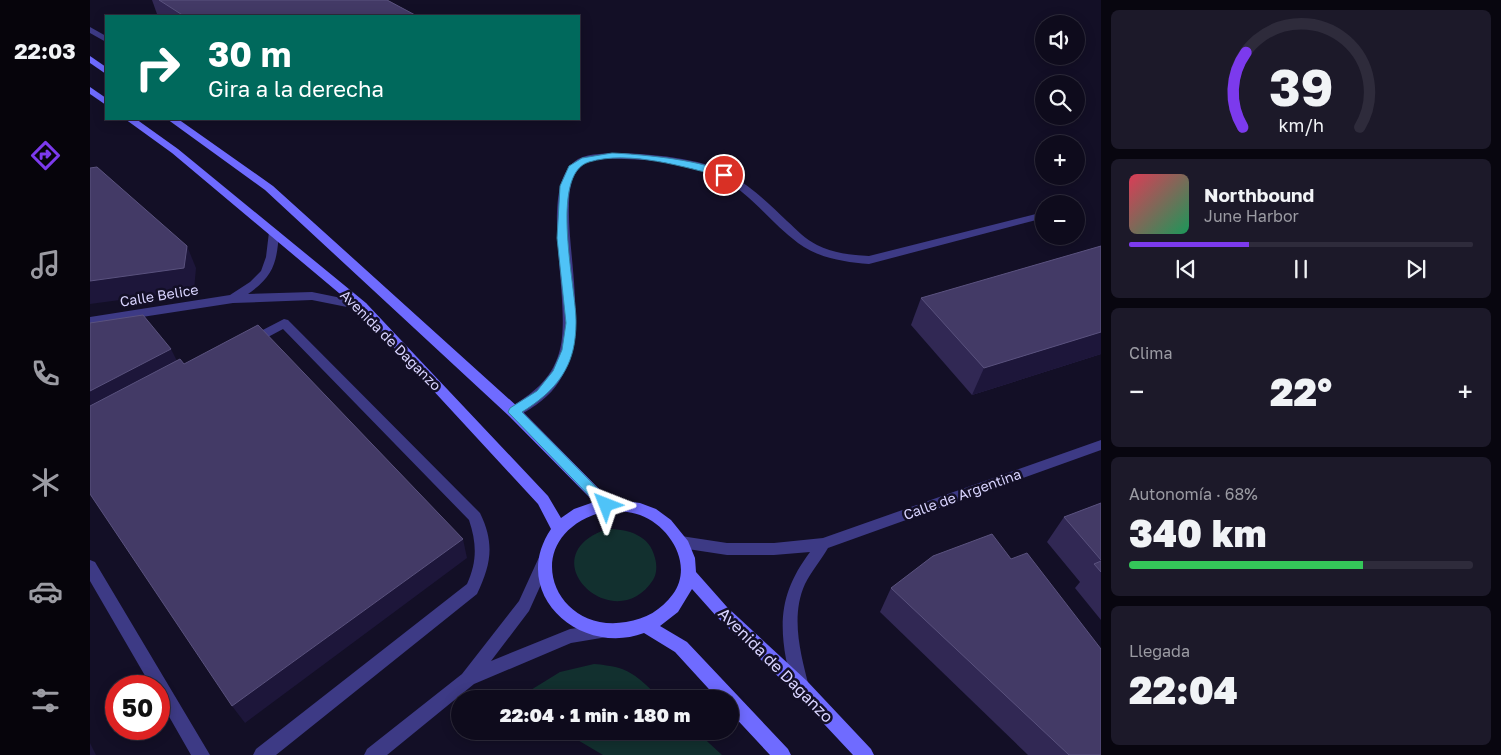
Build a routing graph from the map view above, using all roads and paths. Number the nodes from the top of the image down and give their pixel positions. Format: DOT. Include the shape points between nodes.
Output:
graph roads {
  1 [pos="90,28"];
  2 [pos="105,39"];
  3 [pos="90,59"];
  4 [pos="105,70"];
  5 [pos="90,90"];
  6 [pos="105,101"];
  7 [pos="131,120"];
  8 [pos="173,120"];
  9 [pos="1035,217"];
  10 [pos="274,232"];
  11 [pos="233,299"];
  12 [pos="362,306"];
  13 [pos="90,321"];
  14 [pos="242,346"];
  15 [pos="514,412"];
  16 [pos="1101,445"];
  17 [pos="606,505"];
  18 [pos="559,529"];
  19 [pos="681,542"];
  20 [pos="823,544"];
  21 [pos="545,560"];
  22 [pos="90,567"];
  23 [pos="688,574"];
  24 [pos="647,626"];
  25 [pos="611,631"];
  26 [pos="468,679"];
  27 [pos="801,687"];
  28 [pos="721,690"];
  29 [pos="739,709"];
  30 [pos="201,755"];
  31 [pos="262,755"];
  32 [pos="372,755"];
  33 [pos="782,755"];
  34 [pos="865,755"];
  1 -- 2 [label="street"];
  3 -- 4 [label="main road"];
  5 -- 6 [label="main road"];
  7 -- 10 [label="main road, Avenida de Daganzo"];
  8 -- 15 [label="main road, Avenida de Daganzo" via="269,188"];
  9 -- 15 [label="street" via="869,260 842,258 804,242 751,192 724,175 689,164 640,157 612,156 586,160 572,168 564,186 562,238 571,323 568,350 558,373 541,394"];
  10 -- 11 [label="street, Calle Belice" via="272,260 265,274 258,284"];
  10 -- 12 [label="main road, Avenida de Daganzo"];
  11 -- 12 [label="street, Calle Belice" via="312,296"];
  11 -- 13 [label="street, Calle Belice"];
  12 -- 18 [label="main road, Avenida de Daganzo" via="543,500"];
  14 -- 31 [label="street" via="284,323 475,518 484,542 482,567 472,590"];
  15 -- 17 [label="main road, Avenida de Daganzo"];
  16 -- 20 [label="street, Calle de Argentina"];
  17 -- 18 [label="main road" via="572,517"];
  17 -- 19 [label="main road" via="642,509 671,528"];
  18 -- 21 [label="main road"];
  19 -- 20 [label="street, Calle de Argentina" via="727,549"];
  19 -- 23 [label="main road"];
  20 -- 27 [label="street" via="795,589 789,619"];
  21 -- 25 [label="main road" via="545,577 551,594 562,609 592,628"];
  21 -- 26 [label="street" via="524,606"];
  22 -- 30 [label="street"];
  23 -- 24 [label="main road" via="684,591 675,606"];
  23 -- 27 [label="main road, Avenida de Daganzo" via="722,612"];
  24 -- 25 [label="main road"];
  24 -- 28 [label="main road" via="681,648"];
  25 -- 26 [label="street" via="570,636"];
  26 -- 32 [label="street"];
  27 -- 34 [label="main road, Avenida de Daganzo"];
  29 -- 33 [label="main road"];
}
